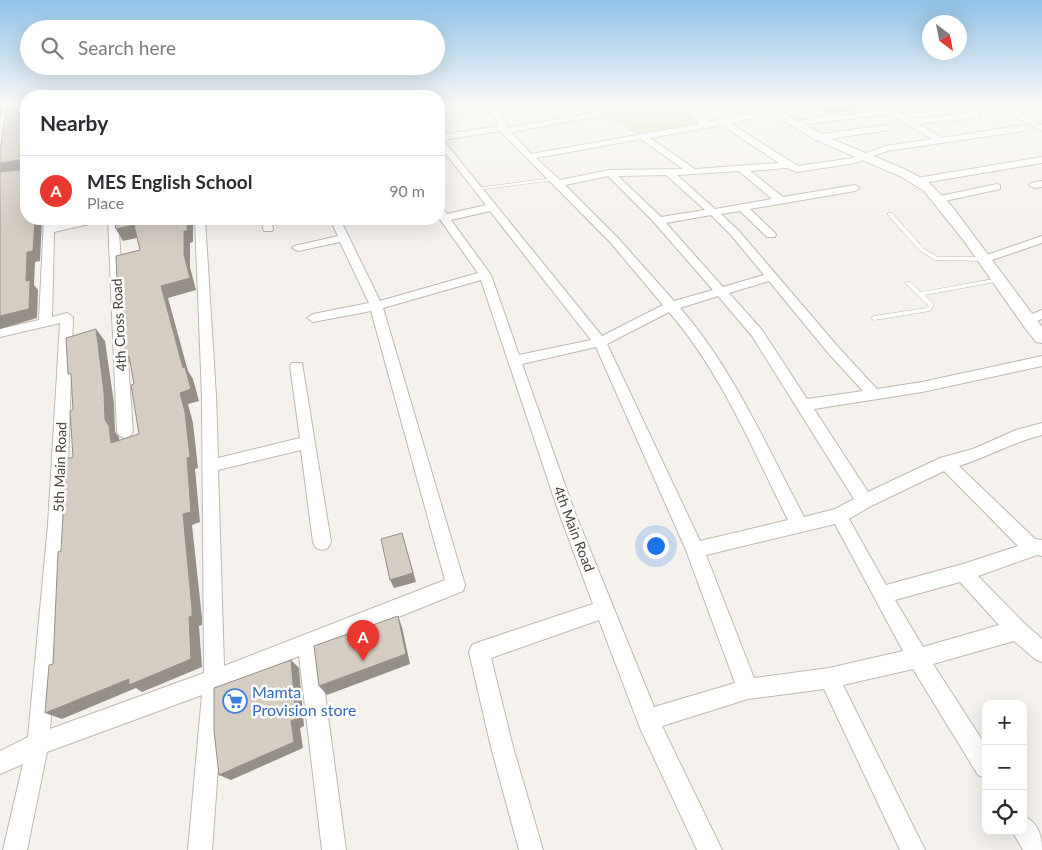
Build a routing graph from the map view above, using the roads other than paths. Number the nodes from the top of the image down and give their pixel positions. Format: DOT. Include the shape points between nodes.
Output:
graph roads {
  1 [pos="518,145"];
  2 [pos="599,145"];
  3 [pos="654,145"];
  4 [pos="758,145"];
  5 [pos="837,145"];
  6 [pos="907,145"];
  7 [pos="445,147"];
  8 [pos="862,156"];
  9 [pos="529,157"];
  10 [pos="1042,160"];
  11 [pos="788,165"];
  12 [pos="742,169"];
  13 [pos="693,172"];
  14 [pos="610,173"];
  15 [pos="669,173"];
  16 [pos="555,181"];
  17 [pos="917,181"];
  18 [pos="997,187"];
  19 [pos="478,188"];
  20 [pos="854,188"];
  21 [pos="940,199"];
  22 [pos="780,201"];
  23 [pos="492,207"];
  24 [pos="742,207"];
  25 [pos="713,212"];
  26 [pos="445,214"];
  27 [pos="890,214"];
  28 [pos="445,218"];
  29 [pos="658,221"];
  30 [pos="48,225"];
  31 [pos="113,225"];
  32 [pos="200,225"];
  33 [pos="338,225"];
  34 [pos="344,238"];
  35 [pos="1042,239"];
  36 [pos="752,240"];
  37 [pos="298,248"];
  38 [pos="985,259"];
  39 [pos="485,275"];
  40 [pos="771,277"];
  41 [pos="999,280"];
  42 [pos="908,283"];
  43 [pos="721,292"];
  44 [pos="920,294"];
  45 [pos="376,306"];
  46 [pos="671,306"];
  47 [pos="1042,314"];
  48 [pos="313,318"];
  49 [pos="874,318"];
  50 [pos="1026,320"];
  51 [pos="44,322"];
  52 [pos="0,333"];
  53 [pos="1042,338"];
  54 [pos="600,342"];
  55 [pos="515,361"];
  56 [pos="1042,361"];
  57 [pos="297,366"];
  58 [pos="874,394"];
  59 [pos="804,404"];
  60 [pos="1042,429"];
  61 [pos="124,432"];
  62 [pos="308,442"];
  63 [pos="946,463"];
  64 [pos="210,466"];
  65 [pos="865,501"];
  66 [pos="839,516"];
  67 [pos="799,525"];
  68 [pos="322,542"];
  69 [pos="1040,547"];
  70 [pos="695,550"];
  71 [pos="964,573"];
  72 [pos="881,595"];
  73 [pos="605,609"];
  74 [pos="1017,630"];
  75 [pos="308,644"];
  76 [pos="1042,652"];
  77 [pos="918,658"];
  78 [pos="829,678"];
  79 [pos="214,680"];
  80 [pos="748,690"];
  81 [pos="648,720"];
  82 [pos="38,744"];
  83 [pos="982,761"];
  84 [pos="0,763"];
  85 [pos="1027,834"];
  86 [pos="15,850"];
  87 [pos="200,850"];
  88 [pos="334,850"];
  89 [pos="530,850"];
  90 [pos="710,850"];
  91 [pos="913,850"];
  92 [pos="1037,850"];
  1 -- 9 [label="street"];
  2 -- 9 [label="street"];
  3 -- 13 [label="street"];
  4 -- 11 [label="street"];
  5 -- 8 [label="street"];
  6 -- 8 [label="street"];
  7 -- 19 [label="street"];
  8 -- 11 [label="street" via="855,160 798,168"];
  8 -- 17 [label="street"];
  9 -- 16 [label="street"];
  10 -- 17 [label="street"];
  11 -- 12 [label="street"];
  12 -- 13 [label="street"];
  12 -- 22 [label="street"];
  13 -- 15 [label="street"];
  14 -- 15 [label="street"];
  14 -- 16 [label="street"];
  14 -- 29 [label="street"];
  15 -- 25 [label="street"];
  16 -- 19 [label="lane"];
  16 -- 46 [label="street" via="614,240"];
  17 -- 21 [label="street"];
  18 -- 21 [label="street"];
  19 -- 23 [label="street"];
  20 -- 22 [label="street"];
  21 -- 38 [label="street"];
  22 -- 24 [label="street"];
  23 -- 26 [label="street"];
  23 -- 54 [label="street"];
  24 -- 25 [label="street"];
  24 -- 36 [label="street" via="770,235"];
  25 -- 29 [label="street"];
  25 -- 36 [label="street"];
  27 -- 38 [label="lane" via="922,250 937,260"];
  28 -- 39 [label="street, 4th Main Road"];
  29 -- 43 [label="street"];
  30 -- 51 [label="street"];
  31 -- 61 [label="street, 4th Cross Road"];
  32 -- 64 [label="street"];
  33 -- 34 [label="street"];
  34 -- 37 [label="street"];
  34 -- 45 [label="street"];
  35 -- 38 [label="street"];
  36 -- 40 [label="street"];
  38 -- 41 [label="street"];
  39 -- 45 [label="street"];
  39 -- 55 [label="street, 4th Main Road"];
  40 -- 43 [label="street"];
  40 -- 58 [label="street"];
  41 -- 44 [label="lane"];
  41 -- 50 [label="street"];
  42 -- 44 [label="lane"];
  43 -- 46 [label="street"];
  43 -- 59 [label="street" via="757,333"];
  44 -- 49 [label="lane" via="930,305 928,310"];
  45 -- 48 [label="street"];
  45 -- 75 [label="street" via="456,585"];
  46 -- 54 [label="street"];
  46 -- 67 [label="street" via="693,332 737,404"];
  47 -- 50 [label="street"];
  50 -- 53 [label="street"];
  51 -- 52 [label="street"];
  51 -- 82 [label="street, 5th Main Road" via="67,317 58,525"];
  54 -- 55 [label="street"];
  54 -- 70 [label="street"];
  55 -- 73 [label="street, 4th Main Road" via="567,512"];
  56 -- 58 [label="street"];
  57 -- 62 [label="street"];
  58 -- 59 [label="street"];
  59 -- 65 [label="street"];
  60 -- 63 [label="street"];
  62 -- 64 [label="street"];
  62 -- 68 [label="street"];
  63 -- 65 [label="street"];
  63 -- 69 [label="street" via="1030,546"];
  64 -- 79 [label="street"];
  65 -- 66 [label="street"];
  66 -- 67 [label="street"];
  66 -- 72 [label="street"];
  67 -- 70 [label="street"];
  69 -- 71 [label="street"];
  70 -- 80 [label="street"];
  71 -- 72 [label="street"];
  71 -- 74 [label="street"];
  72 -- 77 [label="street"];
  73 -- 81 [label="street, 4th Main Road"];
  73 -- 89 [label="street" via="479,652"];
  74 -- 76 [label="street"];
  74 -- 77 [label="street"];
  75 -- 79 [label="street"];
  75 -- 88 [label="street"];
  77 -- 78 [label="street"];
  77 -- 83 [label="street"];
  78 -- 80 [label="street"];
  78 -- 91 [label="street"];
  79 -- 82 [label="street"];
  79 -- 87 [label="street"];
  80 -- 81 [label="street"];
  81 -- 90 [label="street, 4th Main Road"];
  82 -- 84 [label="street"];
  82 -- 86 [label="street"];
  85 -- 92 [label="street"];
}
